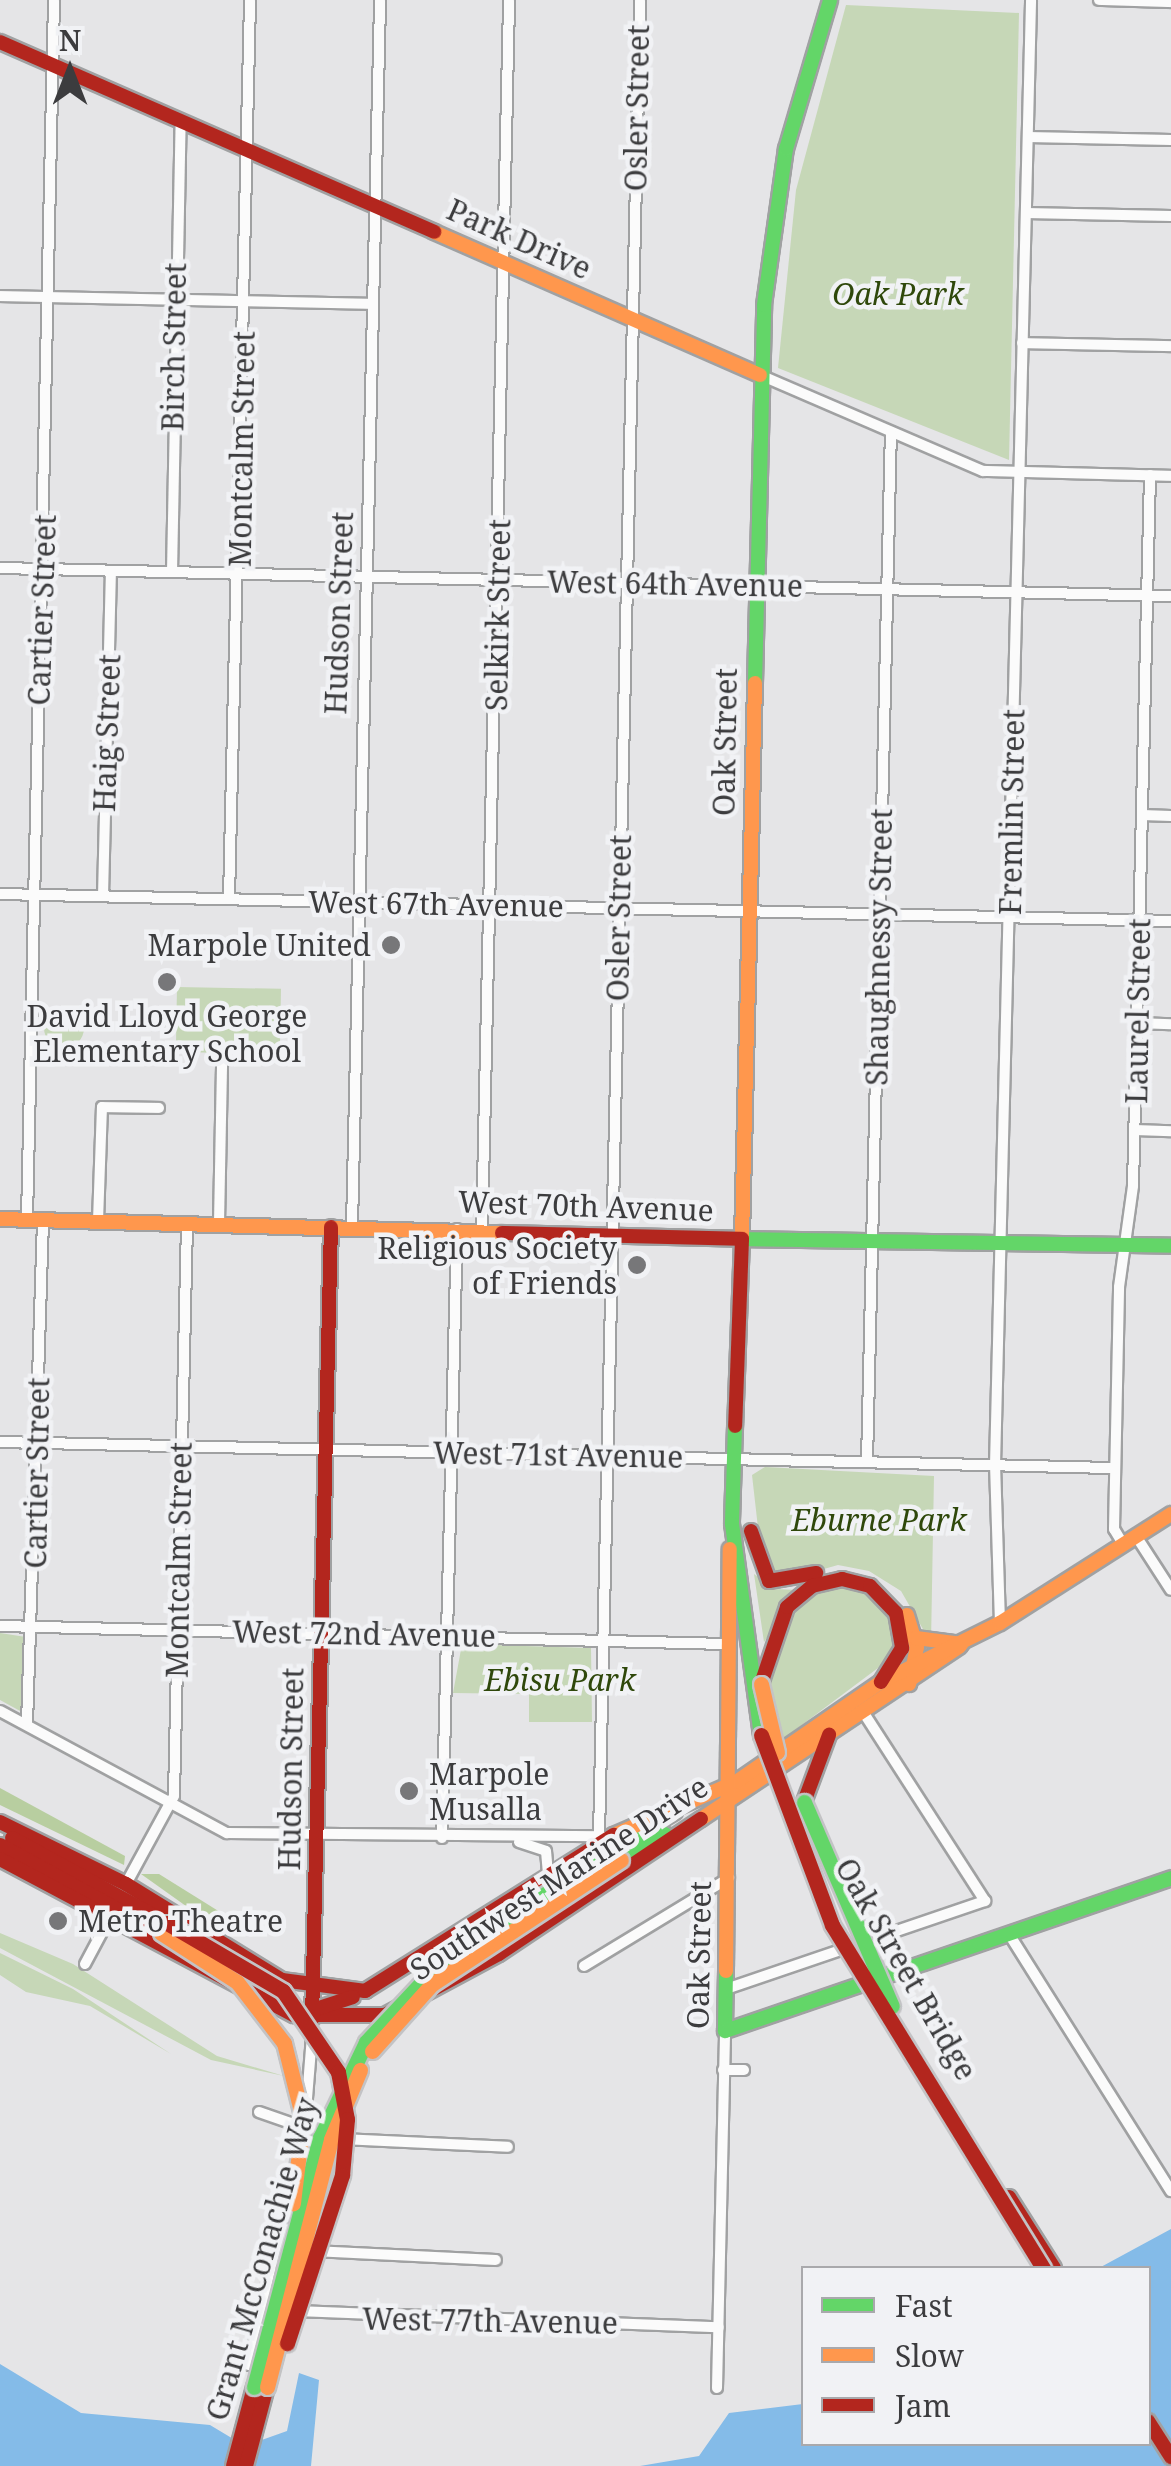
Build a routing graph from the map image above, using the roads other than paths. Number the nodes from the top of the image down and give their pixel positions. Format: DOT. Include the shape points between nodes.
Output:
graph roads {
  1 [pos="54,0"];
  2 [pos="250,0"];
  3 [pos="380,0"];
  4 [pos="509,0"];
  5 [pos="640,0"];
  6 [pos="830,0"];
  7 [pos="1031,0"];
  8 [pos="1099,0"];
  9 [pos="1130,0"];
  10 [pos="1171,2"];
  11 [pos="0,42"];
  12 [pos="52,65"];
  13 [pos="181,122"];
  14 [pos="1028,137"];
  15 [pos="1171,140"];
  16 [pos="246,150"];
  17 [pos="375,206"];
  18 [pos="1026,212"];
  19 [pos="1171,216"];
  20 [pos="504,263"];
  21 [pos="0,296"];
  22 [pos="49,297"];
  23 [pos="173,300"];
  24 [pos="245,302"];
  25 [pos="373,304"];
  26 [pos="632,318"];
  27 [pos="1022,343"];
  28 [pos="1171,346"];
  29 [pos="760,375"];
  30 [pos="891,432"];
  31 [pos="1020,472"];
  32 [pos="1150,475"];
  33 [pos="1171,476"];
  34 [pos="0,568"];
  35 [pos="43,570"];
  36 [pos="111,571"];
  37 [pos="172,572"];
  38 [pos="240,574"];
  39 [pos="368,578"];
  40 [pos="500,580"];
  41 [pos="627,584"];
  42 [pos="756,586"];
  43 [pos="886,589"];
  44 [pos="1017,592"];
  45 [pos="1147,595"];
  46 [pos="1171,596"];
  47 [pos="1142,815"];
  48 [pos="1171,816"];
  49 [pos="0,894"];
  50 [pos="34,895"];
  51 [pos="103,896"];
  52 [pos="229,899"];
  53 [pos="358,902"];
  54 [pos="489,906"];
  55 [pos="619,909"];
  56 [pos="749,912"];
  57 [pos="880,914"];
  58 [pos="1010,918"];
  59 [pos="1140,920"];
  60 [pos="1171,921"];
  61 [pos="1137,1024"];
  62 [pos="1171,1024"];
  63 [pos="222,1062"];
  64 [pos="160,1108"];
  65 [pos="1135,1130"];
  66 [pos="1171,1131"];
  67 [pos="0,1219"];
  68 [pos="35,1220"];
  69 [pos="98,1221"];
  70 [pos="187,1223"];
  71 [pos="219,1224"];
  72 [pos="331,1226"];
  73 [pos="352,1227"];
  74 [pos="456,1229"];
  75 [pos="482,1230"];
  76 [pos="612,1234"];
  77 [pos="742,1239"];
  78 [pos="872,1242"];
  79 [pos="1002,1242"];
  80 [pos="1126,1245"];
  81 [pos="1171,1246"];
  82 [pos="0,1442"];
  83 [pos="38,1443"];
  84 [pos="182,1446"];
  85 [pos="326,1450"];
  86 [pos="451,1452"];
  87 [pos="608,1456"];
  88 [pos="739,1460"];
  89 [pos="867,1462"];
  90 [pos="995,1465"];
  91 [pos="1115,1468"];
  92 [pos="739,1492"];
  93 [pos="1171,1514"];
  94 [pos="732,1524"];
  95 [pos="750,1531"];
  96 [pos="1130,1540"];
  97 [pos="1171,1590"];
  98 [pos="1000,1622"];
  99 [pos="0,1626"];
  100 [pos="34,1627"];
  101 [pos="178,1630"];
  102 [pos="322,1633"];
  103 [pos="447,1636"];
  104 [pos="916,1638"];
  105 [pos="603,1640"];
  106 [pos="727,1644"];
  107 [pos="962,1644"];
  108 [pos="914,1665"];
  109 [pos="758,1678"];
  110 [pos="881,1682"];
  111 [pos="909,1684"];
  112 [pos="0,1710"];
  113 [pos="864,1713"];
  114 [pos="27,1724"];
  115 [pos="829,1736"];
  116 [pos="728,1793"];
  117 [pos="170,1804"];
  118 [pos="675,1812"];
  119 [pos="0,1822"];
  120 [pos="682,1829"];
  121 [pos="0,1832"];
  122 [pos="317,1835"];
  123 [pos="442,1838"];
  124 [pos="509,1839"];
  125 [pos="0,1845"];
  126 [pos="611,1845"];
  127 [pos="0,1859"];
  128 [pos="548,1876"];
  129 [pos="728,1878"];
  130 [pos="1171,1878"];
  131 [pos="126,1884"];
  132 [pos="109,1919"];
  133 [pos="164,1928"];
  134 [pos="1009,1934"];
  135 [pos="235,1947"];
  136 [pos="85,1964"];
  137 [pos="584,1966"];
  138 [pos="218,1978"];
  139 [pos="314,1988"];
  140 [pos="726,1988"];
  141 [pos="366,1990"];
  142 [pos="892,2006"];
  143 [pos="312,2015"];
  144 [pos="725,2030"];
  145 [pos="724,2070"];
  146 [pos="744,2070"];
  147 [pos="260,2112"];
  148 [pos="303,2128"];
  149 [pos="508,2147"];
  150 [pos="1171,2191"];
  151 [pos="276,2241"];
  152 [pos="496,2260"];
  153 [pos="1042,2266"];
  154 [pos="1053,2266"];
  155 [pos="277,2289"];
  156 [pos="263,2304"];
  157 [pos="718,2327"];
  158 [pos="249,2365"];
  159 [pos="268,2387"];
  160 [pos="718,2388"];
  161 [pos="1151,2425"];
  162 [pos="1151,2443"];
  163 [pos="1171,2457"];
  164 [pos="234,2466"];
  165 [pos="246,2466"];
  166 [pos="1166,2466"];
  1 -- 12 [label="street, Cartier Street"];
  2 -- 16 [label="street, Montcalm Street"];
  3 -- 17 [label="street, Hudson Street"];
  4 -- 20 [label="street, Selkirk Street"];
  5 -- 26 [label="street, Osler Street"];
  6 -- 29 [label="main road, Oak Street" via="779,186"];
  7 -- 14 [label="street, Fremlin Street"];
  8 -- 9 [label="street"];
  9 -- 10 [label="street"];
  11 -- 12 [label="main road, Park Drive"];
  12 -- 13 [label="main road, Park Drive"];
  12 -- 22 [label="street, Cartier Street"];
  13 -- 16 [label="main road, Park Drive"];
  13 -- 23 [label="street, Birch Street"];
  14 -- 15 [label="street"];
  14 -- 18 [label="street, Fremlin Street"];
  16 -- 17 [label="main road, Park Drive"];
  16 -- 24 [label="street, Montcalm Street"];
  17 -- 20 [label="main road, Park Drive"];
  17 -- 25 [label="street, Hudson Street"];
  18 -- 19 [label="street"];
  18 -- 27 [label="street, Fremlin Street"];
  20 -- 26 [label="main road, Park Drive"];
  20 -- 40 [label="street, Selkirk Street"];
  21 -- 22 [label="street"];
  22 -- 23 [label="street"];
  22 -- 35 [label="street, Cartier Street"];
  23 -- 24 [label="street"];
  23 -- 37 [label="street, Birch Street"];
  24 -- 25 [label="street"];
  24 -- 38 [label="street, Montcalm Street"];
  25 -- 39 [label="street, Hudson Street"];
  26 -- 29 [label="main road, Park Drive"];
  26 -- 41 [label="street, Osler Street"];
  27 -- 28 [label="street"];
  27 -- 31 [label="street, Fremlin Street"];
  29 -- 30 [label="street, Park Drive"];
  29 -- 42 [label="main road, Oak Street"];
  30 -- 31 [label="street, Park Drive" via="970,467"];
  30 -- 43 [label="street, Shaughnessy Street"];
  31 -- 32 [label="street, Park Drive"];
  31 -- 44 [label="street, Fremlin Street"];
  32 -- 33 [label="street, Park Drive"];
  32 -- 45 [label="street, Laurel Street"];
  34 -- 35 [label="street, West 64th Avenue"];
  35 -- 36 [label="street, West 64th Avenue"];
  35 -- 50 [label="street, Cartier Street"];
  36 -- 37 [label="street, West 64th Avenue"];
  36 -- 51 [label="street, Haig Street"];
  37 -- 38 [label="street, West 64th Avenue"];
  38 -- 39 [label="street, West 64th Avenue"];
  38 -- 52 [label="street, Montcalm Street"];
  39 -- 40 [label="street, West 64th Avenue"];
  39 -- 53 [label="street, Hudson Street"];
  40 -- 41 [label="street, West 64th Avenue"];
  40 -- 54 [label="street, Selkirk Street"];
  41 -- 42 [label="street, West 64th Avenue"];
  41 -- 55 [label="street, Osler Street"];
  42 -- 43 [label="street, West 64th Avenue"];
  42 -- 56 [label="main road, Oak Street"];
  43 -- 44 [label="street, West 64th Avenue"];
  43 -- 57 [label="street, Shaughnessy Street"];
  44 -- 45 [label="street, West 64th Avenue"];
  44 -- 58 [label="street, Fremlin Street"];
  45 -- 46 [label="street, West 64th Avenue"];
  45 -- 47 [label="street, Laurel Street"];
  47 -- 48 [label="street"];
  47 -- 59 [label="street, Laurel Street"];
  49 -- 50 [label="street, West 67th Avenue"];
  50 -- 51 [label="street, West 67th Avenue"];
  50 -- 68 [label="street, Cartier Street"];
  51 -- 52 [label="street, West 67th Avenue"];
  52 -- 53 [label="street, West 67th Avenue"];
  53 -- 54 [label="street, West 67th Avenue"];
  53 -- 73 [label="street, Hudson Street"];
  54 -- 55 [label="street, West 67th Avenue"];
  54 -- 75 [label="street, Selkirk Street"];
  55 -- 56 [label="street, West 67th Avenue"];
  55 -- 76 [label="street, Osler Street"];
  56 -- 57 [label="street, West 67th Avenue"];
  56 -- 77 [label="main road, Oak Street"];
  57 -- 58 [label="street, West 67th Avenue"];
  57 -- 78 [label="street, Shaughnessy Street"];
  58 -- 59 [label="street, West 67th Avenue"];
  58 -- 79 [label="street, Fremlin Street"];
  59 -- 60 [label="street, West 67th Avenue"];
  59 -- 61 [label="street, Laurel Street"];
  61 -- 62 [label="street"];
  61 -- 65 [label="street, Laurel Street"];
  63 -- 71 [label="street"];
  64 -- 69 [label="street" via="102,1107"];
  65 -- 66 [label="street"];
  65 -- 80 [label="street, Laurel Street"];
  67 -- 68 [label="main road, West 70th Avenue"];
  68 -- 69 [label="main road, West 70th Avenue"];
  68 -- 83 [label="street, Cartier Street"];
  69 -- 70 [label="main road, West 70th Avenue"];
  70 -- 71 [label="main road, West 70th Avenue"];
  70 -- 84 [label="street, Montcalm Street"];
  71 -- 72 [label="main road, West 70th Avenue"];
  72 -- 73 [label="main road, West 70th Avenue"];
  72 -- 85 [label="main road, Hudson Street"];
  73 -- 74 [label="main road, West 70th Avenue"];
  74 -- 75 [label="main road, West 70th Avenue"];
  74 -- 86 [label="street"];
  75 -- 76 [label="main road, West 70th Avenue"];
  76 -- 77 [label="main road, West 70th Avenue"];
  76 -- 87 [label="street, Osler Street"];
  77 -- 78 [label="main road, West 70th Avenue"];
  77 -- 88 [label="main road, Oak Street"];
  78 -- 79 [label="main road, West 70th Avenue"];
  78 -- 89 [label="street, Shaughnessy Street"];
  79 -- 80 [label="main road, West 70th Avenue"];
  79 -- 90 [label="street, Fremlin Street"];
  80 -- 81 [label="main road, West 70th Avenue"];
  80 -- 91 [label="street, Laurel Street"];
  82 -- 83 [label="street, West 71st Avenue"];
  83 -- 84 [label="street, West 71st Avenue"];
  83 -- 100 [label="street, Cartier Street"];
  84 -- 85 [label="street, West 71st Avenue"];
  84 -- 101 [label="street, Montcalm Street"];
  85 -- 86 [label="street, West 71st Avenue"];
  85 -- 102 [label="main road, Hudson Street"];
  86 -- 87 [label="street, West 71st Avenue"];
  86 -- 103 [label="street"];
  87 -- 88 [label="street, West 71st Avenue"];
  87 -- 105 [label="street, Osler Street"];
  88 -- 89 [label="street, West 71st Avenue"];
  88 -- 92 [label="main road, Oak Street"];
  89 -- 90 [label="street, West 71st Avenue"];
  90 -- 91 [label="street, West 71st Avenue"];
  90 -- 98 [label="street, Fremlin Street"];
  91 -- 96 [label="street, Laurel Street" via="1114,1529"];
  92 -- 94 [label="main road, Oak Street"];
  92 -- 95 [label="main road, Oak Street"];
  93 -- 96 [label="main road, Southwest Marine Drive"];
  94 -- 106 [label="main road, Oak Street"];
  94 -- 109 [label="main road, Oak Street"];
  95 -- 104 [label="main road" via="769,1581 833,1569 867,1574 900,1600"];
  95 -- 109 [label="main road, Oak Street"];
  96 -- 97 [label="street, Laurel Street"];
  96 -- 98 [label="main road, Southwest Marine Drive"];
  98 -- 107 [label="main road, Southwest Marine Drive"];
  99 -- 100 [label="street, West 72nd Avenue"];
  100 -- 101 [label="street, West 72nd Avenue"];
  100 -- 114 [label="street, Cartier Street"];
  101 -- 102 [label="street, West 72nd Avenue"];
  101 -- 117 [label="street, Montcalm Street"];
  102 -- 103 [label="street, West 72nd Avenue"];
  102 -- 122 [label="main road, Hudson Street"];
  103 -- 105 [label="street, West 72nd Avenue"];
  103 -- 123 [label="street"];
  104 -- 107 [label="main road"];
  104 -- 108 [label="main road"];
  105 -- 106 [label="street, West 72nd Avenue"];
  105 -- 126 [label="street, Osler Street"];
  106 -- 116 [label="main road, Oak Street"];
  107 -- 108 [label="main road, Southwest Marine Drive"];
  107 -- 111 [label="main road, Southwest Marine Drive"];
  108 -- 110 [label="main road, Southwest Marine Drive"];
  108 -- 111 [label="main road"];
  109 -- 110 [label="main road" via="787,1607 812,1586 842,1579 870,1586 896,1612 902,1648"];
  109 -- 142 [label="main road, Oak Street Bridge, bridge" via="801,1834"];
  109 -- 153 [label="main road, Oak Street Bridge, bridge" via="774,1785 832,1926"];
  110 -- 116 [label="main road, Southwest Marine Drive"];
  111 -- 113 [label="main road, Southwest Marine Drive"];
  112 -- 114 [label="street"];
  113 -- 115 [label="main road, Southwest Marine Drive"];
  113 -- 140 [label="street" via="985,1901"];
  114 -- 117 [label="street"];
  115 -- 116 [label="main road, Southwest Marine Drive"];
  115 -- 142 [label="main road, bridge" via="807,1774 804,1802"];
  116 -- 118 [label="main road, Southwest Marine Drive"];
  116 -- 120 [label="main road, Southwest Marine Drive"];
  116 -- 129 [label="main road, Oak Street"];
  117 -- 122 [label="street" via="228,1833"];
  117 -- 131 [label="street, Montcalm Street"];
  118 -- 126 [label="main road, Grant McConachie Way"];
  119 -- 131 [label="main road, Southwest Marine Drive"];
  120 -- 126 [label="main road, Grant McConachie Way"];
  120 -- 143 [label="main road, Southwest Marine Drive" via="414,2005"];
  121 -- 133 [label="main road"];
  122 -- 123 [label="street"];
  122 -- 139 [label="main road, Hudson Street"];
  123 -- 124 [label="street"];
  124 -- 126 [label="street"];
  124 -- 128 [label="street" via="546,1852"];
  125 -- 133 [label="main road"];
  126 -- 128 [label="main road, Southwest Marine Drive"];
  126 -- 155 [label="main road, Grant McConachie Way, bridge" via="439,1964 377,2026 331,2106"];
  126 -- 159 [label="main road, Grant McConachie Way, bridge" via="432,1984 376,2046 331,2140"];
  127 -- 132 [label="main road"];
  128 -- 141 [label="main road, Southwest Marine Drive" via="411,1970"];
  129 -- 137 [label="street"];
  129 -- 140 [label="main road, Oak Street"];
  130 -- 134 [label="main road"];
  131 -- 135 [label="main road, Southwest Marine Drive"];
  132 -- 136 [label="street"];
  132 -- 138 [label="main road"];
  133 -- 155 [label="main road, bridge" via="251,1995 291,2062 304,2134"];
  133 -- 159 [label="main road, bridge" via="283,1992 318,2031 342,2086 342,2175"];
  134 -- 144 [label="main road"];
  134 -- 150 [label="street"];
  135 -- 138 [label="street"];
  135 -- 139 [label="main road, Southwest Marine Drive" via="282,1980"];
  138 -- 143 [label="main road"];
  139 -- 141 [label="main road, Southwest Marine Drive"];
  139 -- 143 [label="main road, Hudson Street"];
  140 -- 144 [label="main road, Oak Street"];
  141 -- 143 [label="main road"];
  142 -- 154 [label="main road, Oak Street Bridge"];
  143 -- 148 [label="street, Hudson Street"];
  144 -- 145 [label="street, Oak Street"];
  145 -- 146 [label="street"];
  145 -- 157 [label="street, Oak Street"];
  147 -- 148 [label="street"];
  148 -- 149 [label="street" via="360,2144"];
  148 -- 151 [label="street, Hudson Street"];
  151 -- 152 [label="street" via="334,2256"];
  151 -- 156 [label="street, Hudson Street"];
  155 -- 164 [label="main road, Grant McConachie Way, bridge"];
  156 -- 157 [label="street, West 77th Avenue" via="320,2317"];
  156 -- 158 [label="street, Hudson Street"];
  157 -- 160 [label="street, Oak Street"];
  159 -- 165 [label="main road, Grant McConachie Way"];
  161 -- 163 [label="main road"];
  162 -- 166 [label="main road"];
}
